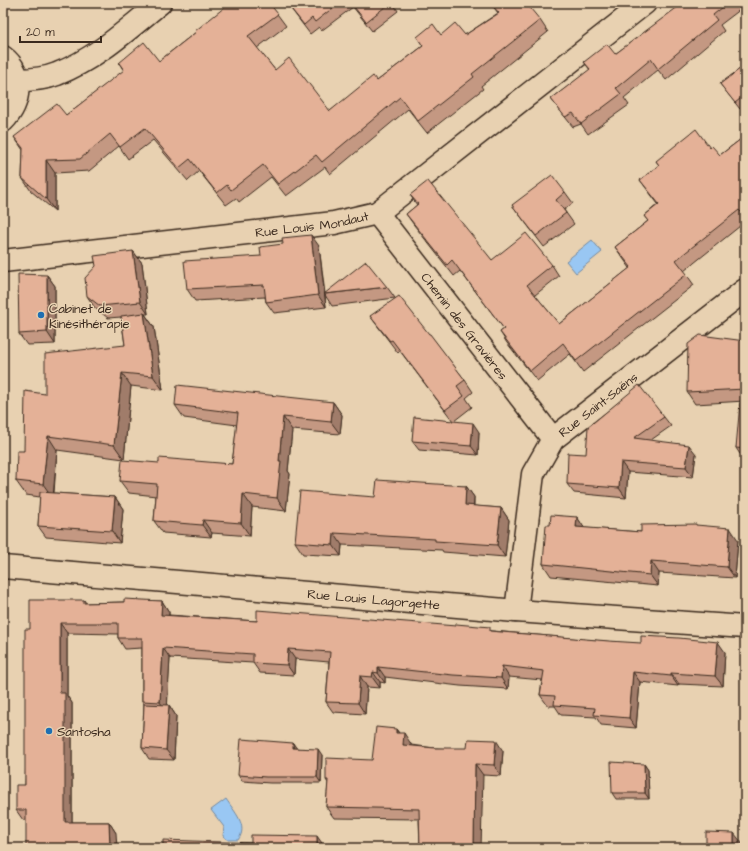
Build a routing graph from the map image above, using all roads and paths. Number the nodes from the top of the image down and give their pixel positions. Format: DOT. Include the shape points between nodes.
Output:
graph roads {
  1 [pos="160,3"];
  2 [pos="645,3"];
  3 [pos="4,55"];
  4 [pos="17,80"];
  5 [pos="3,122"];
  6 [pos="376,213"];
  7 [pos="3,261"];
  8 [pos="745,290"];
  9 [pos="553,439"];
  10 [pos="3,567"];
  11 [pos="516,611"];
  12 [pos="745,627"];
  1 -- 4 [label="street" via="102,49 77,65 56,75"];
  2 -- 6 [label="street, Rue Louis Mondaut"];
  3 -- 4 [label="street"];
  4 -- 5 [label="street" via="16,102"];
  6 -- 7 [label="street, Rue Louis Mondaut" via="334,223"];
  6 -- 9 [label="street, Chemin des Gravières"];
  8 -- 9 [label="street, Rue Saint-Saëns"];
  9 -- 11 [label="street, Rue Saint-Saëns" via="533,474"];
  10 -- 11 [label="street, Rue Louis Lagorgette"];
  11 -- 12 [label="street, Rue Louis Lagorgette"];
}
